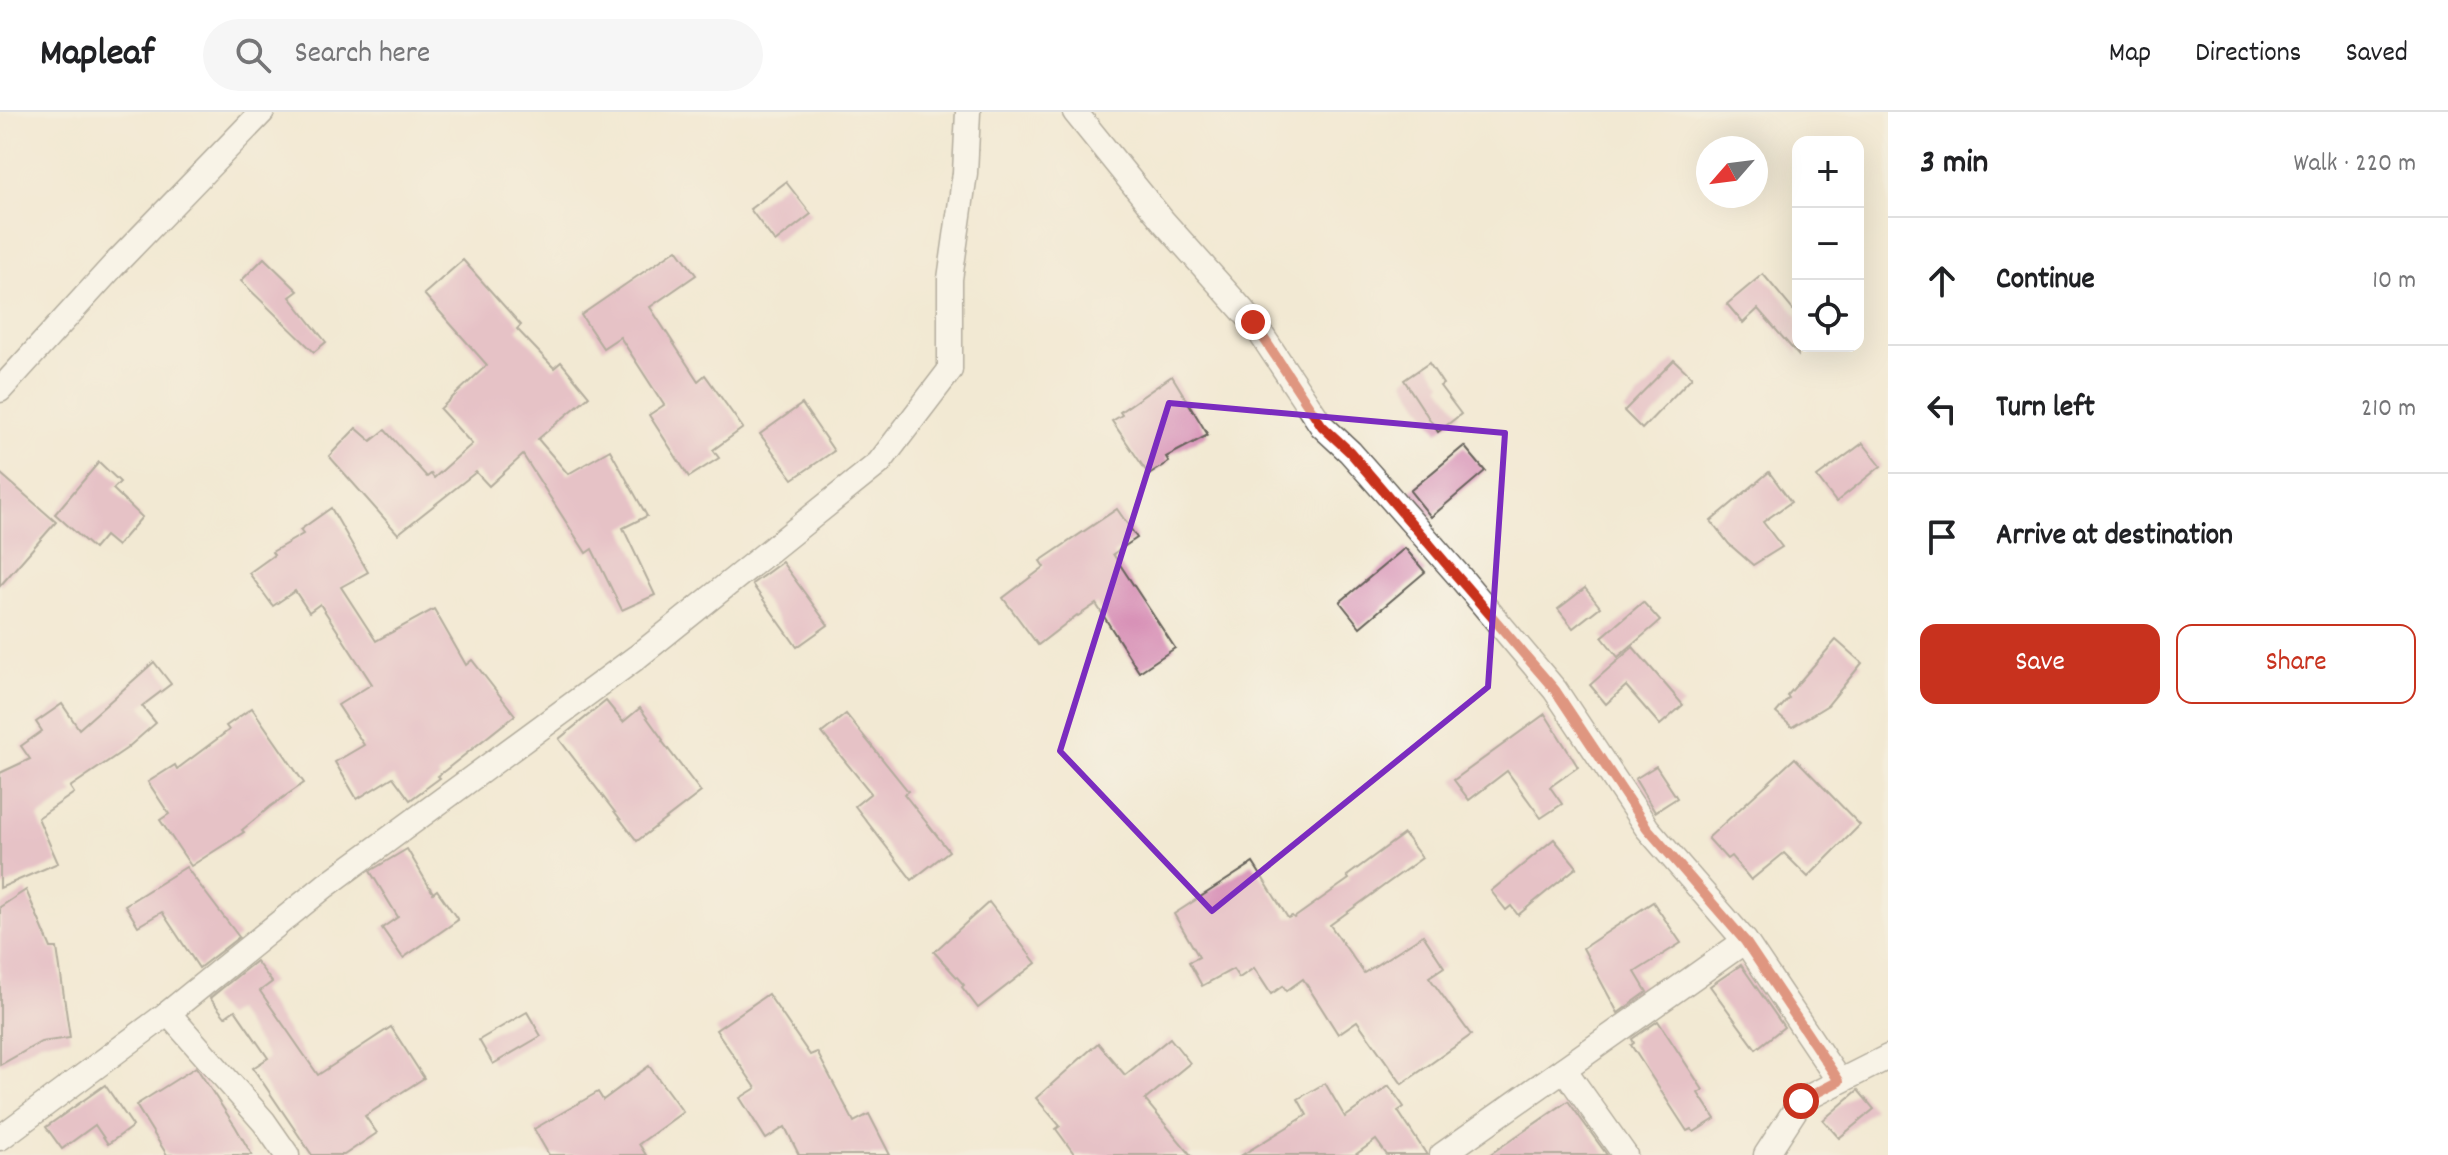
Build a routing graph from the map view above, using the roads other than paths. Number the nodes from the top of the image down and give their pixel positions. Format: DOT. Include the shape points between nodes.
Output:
graph roads {
  1 [pos="262,112"];
  2 [pos="968,112"];
  3 [pos="1075,112"];
  4 [pos="0,390"];
  5 [pos="1745,941"];
  6 [pos="168,1013"];
  7 [pos="1888,1057"];
  8 [pos="1564,1069"];
  9 [pos="1839,1081"];
  10 [pos="0,1138"];
  11 [pos="287,1155"];
  12 [pos="1442,1155"];
  13 [pos="1625,1155"];
  14 [pos="1766,1155"];
  1 -- 4 [label="street"];
  2 -- 6 [label="street" via="950,279 950,370 879,463 637,657 325,886"];
  3 -- 5 [label="street" via="1253,322 1322,426 1555,690 1647,828"];
  5 -- 8 [label="street"];
  5 -- 9 [label="street"];
  6 -- 10 [label="street"];
  6 -- 11 [label="street"];
  7 -- 9 [label="street"];
  8 -- 12 [label="street"];
  8 -- 13 [label="street"];
  9 -- 14 [label="street" via="1801,1101"];
}
